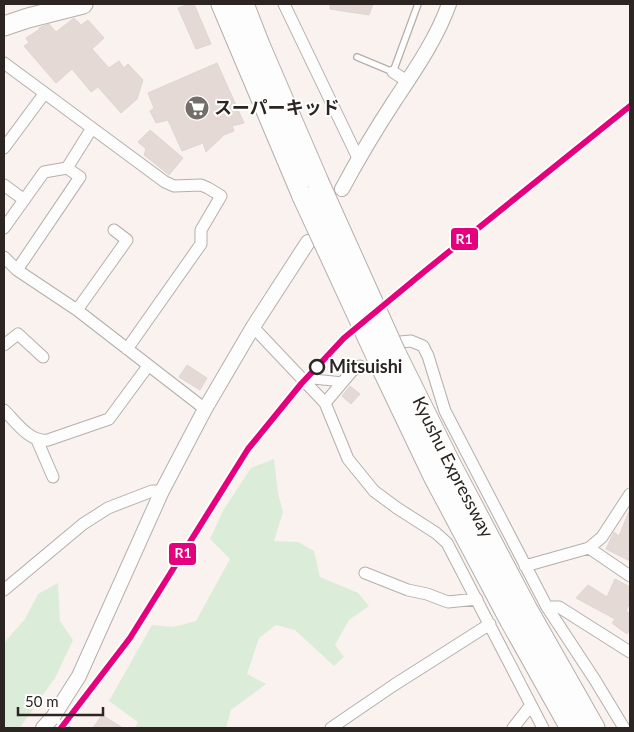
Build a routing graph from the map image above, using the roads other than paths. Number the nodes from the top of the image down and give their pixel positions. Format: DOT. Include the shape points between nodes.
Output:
graph roads {
  1 [pos="84,4"];
  2 [pos="222,4"];
  3 [pos="243,4"];
  4 [pos="284,4"];
  5 [pos="418,4"];
  6 [pos="449,4"];
  7 [pos="4,26"];
  8 [pos="357,57"];
  9 [pos="4,63"];
  10 [pos="393,72"];
  11 [pos="408,81"];
  12 [pos="44,94"];
  13 [pos="92,128"];
  14 [pos="4,148"];
  15 [pos="358,158"];
  16 [pos="67,168"];
  17 [pos="4,185"];
  18 [pos="342,189"];
  19 [pos="23,199"];
  20 [pos="4,228"];
  21 [pos="114,230"];
  22 [pos="308,242"];
  23 [pos="4,257"];
  24 [pos="17,270"];
  25 [pos="76,310"];
  26 [pos="253,327"];
  27 [pos="4,345"];
  28 [pos="127,349"];
  29 [pos="393,354"];
  30 [pos="43,357"];
  31 [pos="148,366"];
  32 [pos="360,366"];
  33 [pos="310,382"];
  34 [pos="343,382"];
  35 [pos="323,401"];
  36 [pos="4,410"];
  37 [pos="205,410"];
  38 [pos="37,440"];
  39 [pos="53,476"];
  40 [pos="162,491"];
  41 [pos="630,494"];
  42 [pos="618,513"];
  43 [pos="630,517"];
  44 [pos="589,548"];
  45 [pos="525,566"];
  46 [pos="366,573"];
  47 [pos="630,576"];
  48 [pos="4,590"];
  49 [pos="477,599"];
  50 [pos="547,607"];
  51 [pos="490,624"];
  52 [pos="630,652"];
  53 [pos="531,705"];
  54 [pos="53,718"];
  55 [pos="44,728"];
  56 [pos="66,728"];
  57 [pos="331,728"];
  58 [pos="513,728"];
  59 [pos="543,728"];
  60 [pos="572,728"];
  61 [pos="594,728"];
  62 [pos="624,728"];
  1 -- 7 [label="highway"];
  2 -- 29 [label="highway, Kyushu Expressway, bridge" via="303,196"];
  3 -- 29 [label="highway, Kyushu Expressway, bridge"];
  4 -- 15 [label="street"];
  5 -- 10 [label="lane"];
  6 -- 11 [label="street"];
  8 -- 10 [label="lane"];
  9 -- 12 [label="street"];
  10 -- 11 [label="street"];
  11 -- 15 [label="street"];
  12 -- 13 [label="street"];
  12 -- 14 [label="street"];
  13 -- 16 [label="street"];
  13 -- 28 [label="street" via="165,182 174,186 201,185 221,196 201,230 201,244"];
  15 -- 18 [label="street"];
  16 -- 19 [label="street" via="44,172"];
  16 -- 24 [label="street" via="80,177"];
  17 -- 19 [label="street"];
  19 -- 20 [label="street"];
  21 -- 25 [label="street" via="126,240"];
  22 -- 26 [label="street"];
  23 -- 24 [label="street"];
  24 -- 25 [label="street"];
  25 -- 28 [label="street"];
  26 -- 33 [label="street"];
  26 -- 37 [label="street"];
  27 -- 30 [label="street" via="18,334"];
  28 -- 31 [label="street"];
  29 -- 45 [label="street" via="411,341 423,346 445,411"];
  29 -- 60 [label="highway, Kyushu Expressway" via="439,484"];
  29 -- 61 [label="highway, Kyushu Expressway" via="527,610"];
  31 -- 37 [label="street"];
  31 -- 38 [label="street" via="109,419 48,440"];
  32 -- 34 [label="street"];
  33 -- 34 [label="street"];
  33 -- 35 [label="street"];
  34 -- 35 [label="street"];
  35 -- 49 [label="street" via="348,459 374,491 447,543"];
  36 -- 38 [label="street"];
  37 -- 40 [label="street"];
  38 -- 39 [label="street"];
  40 -- 48 [label="street" via="152,491 108,508 83,524"];
  40 -- 54 [label="street" via="79,676"];
  41 -- 42 [label="street"];
  42 -- 43 [label="street"];
  42 -- 44 [label="street" via="602,537"];
  44 -- 45 [label="street"];
  44 -- 47 [label="street"];
  45 -- 50 [label="street"];
  46 -- 49 [label="street" via="448,602"];
  49 -- 51 [label="street"];
  50 -- 52 [label="street" via="559,607"];
  50 -- 62 [label="street"];
  51 -- 53 [label="street"];
  51 -- 57 [label="street"];
  53 -- 58 [label="street"];
  53 -- 59 [label="street"];
  54 -- 55 [label="street"];
  54 -- 56 [label="lane"];
}
